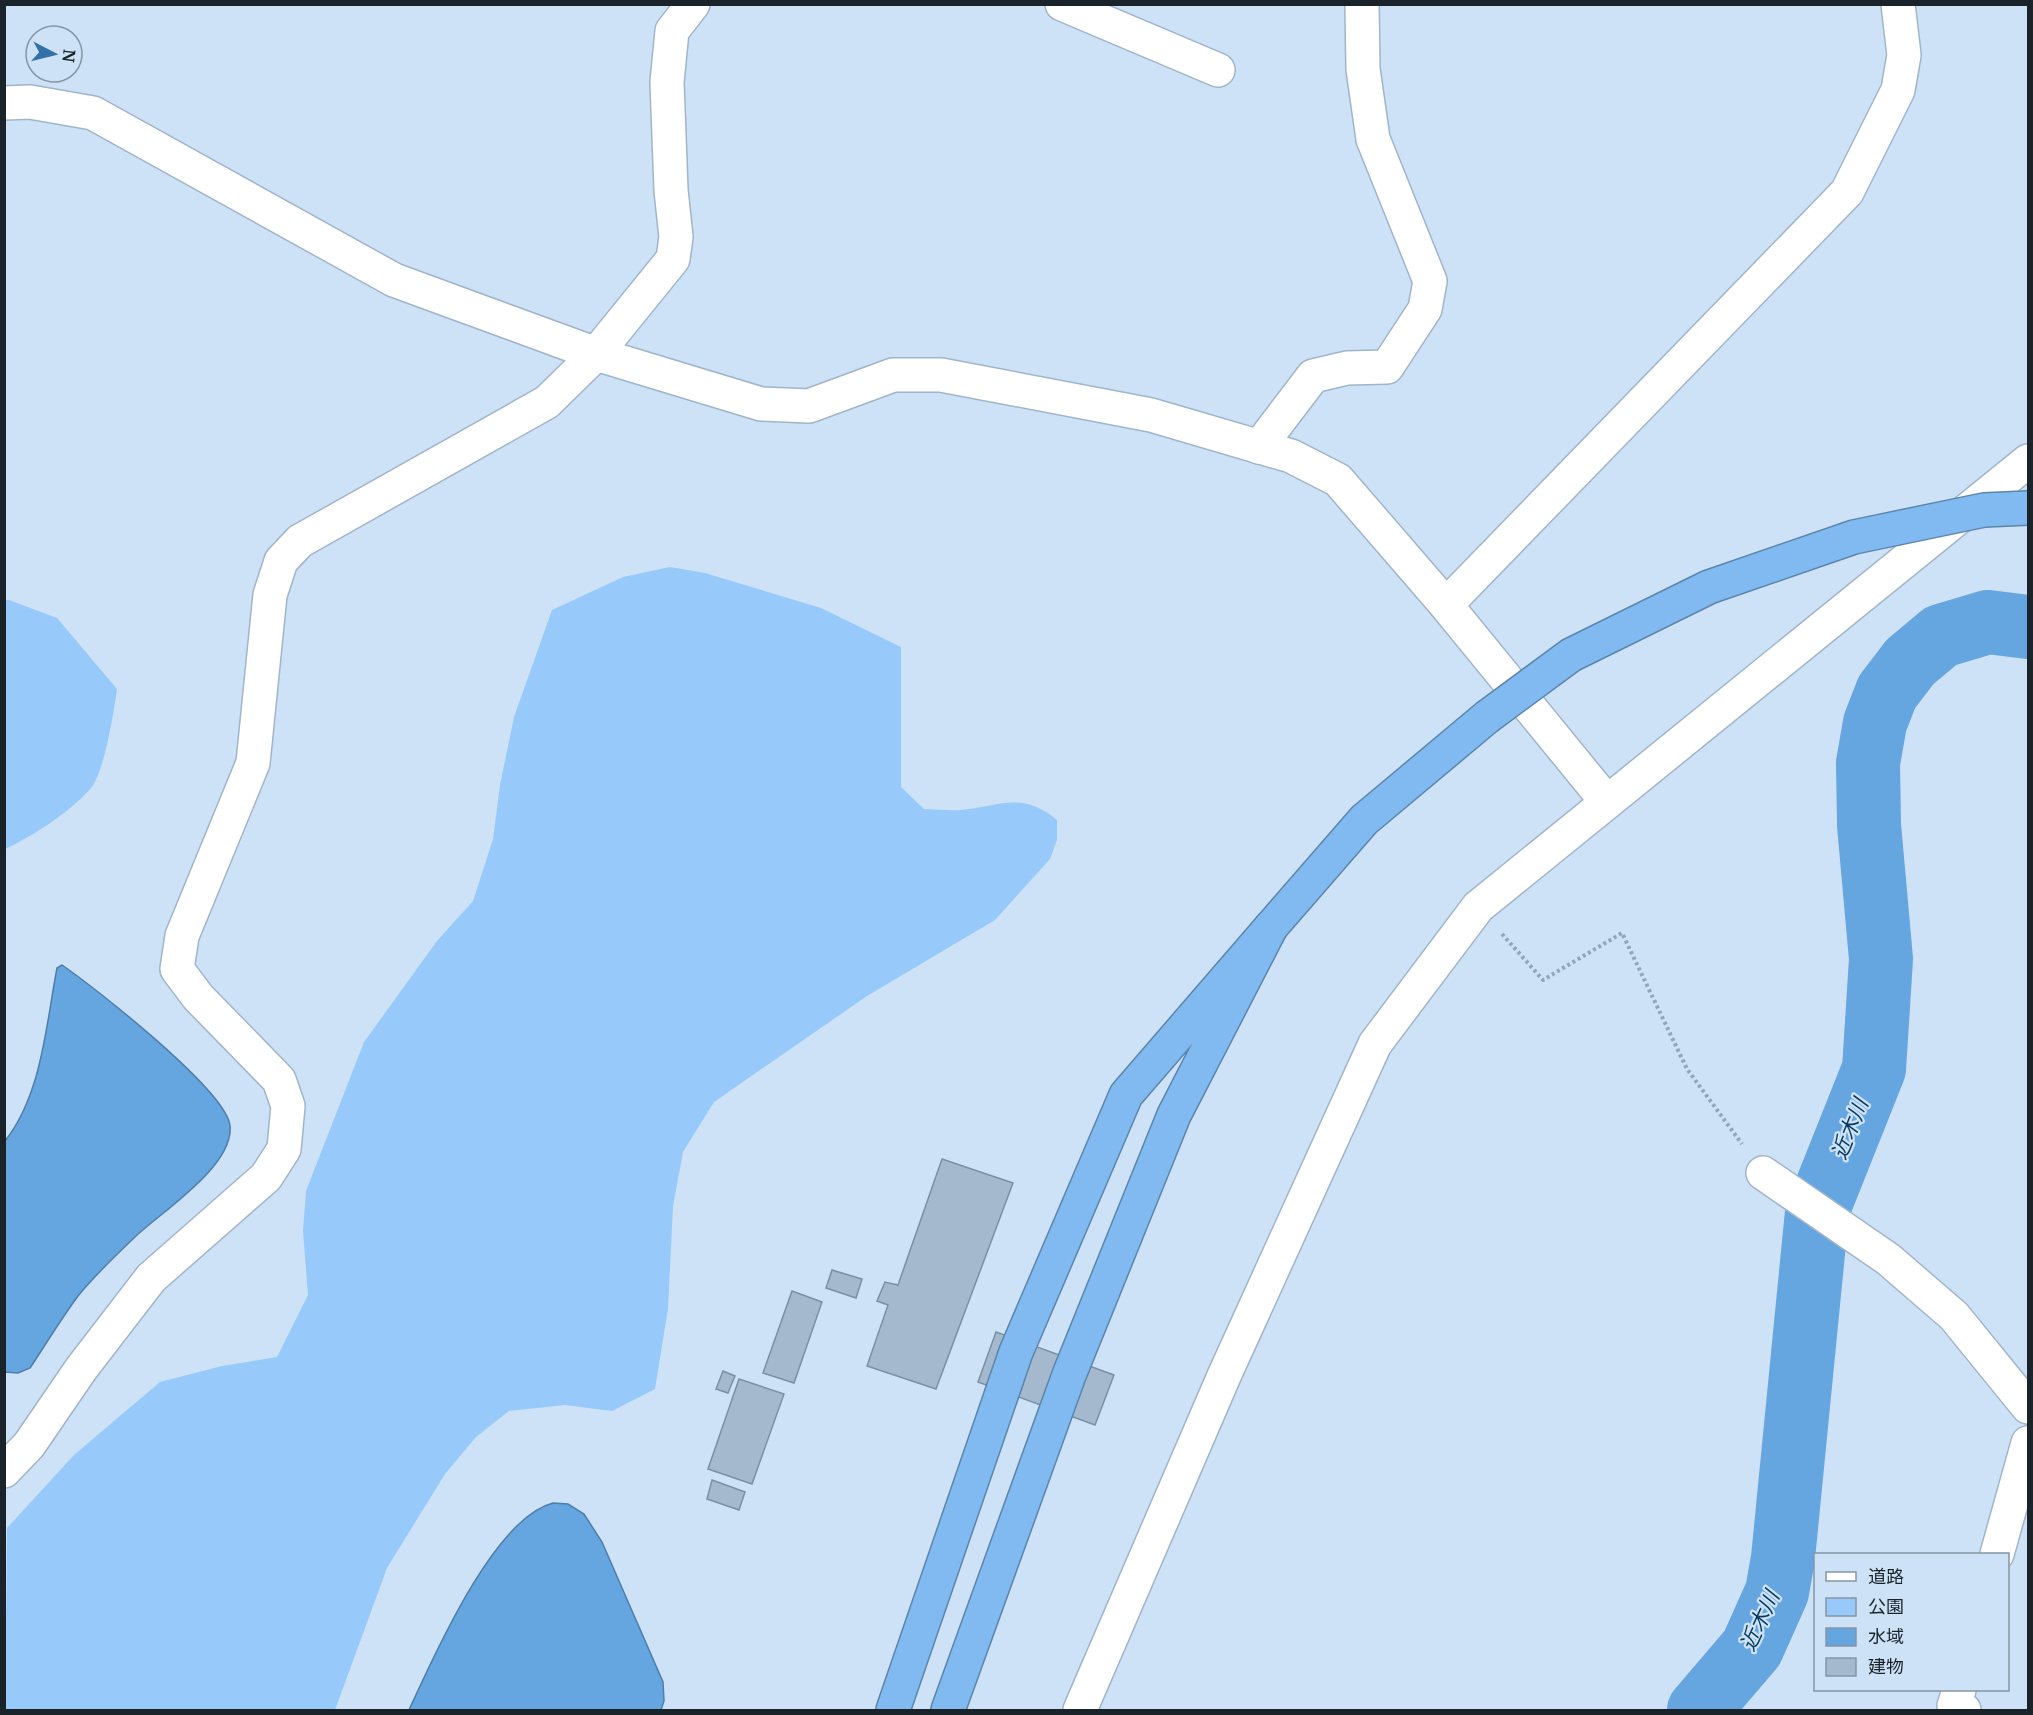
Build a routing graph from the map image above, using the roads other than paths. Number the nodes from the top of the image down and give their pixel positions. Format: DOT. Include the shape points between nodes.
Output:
graph roads {
  1 [pos="693,4"];
  2 [pos="1062,4"];
  3 [pos="1362,4"];
  4 [pos="1898,4"];
  5 [pos="1218,70"];
  6 [pos="4,103"];
  7 [pos="596,354"];
  8 [pos="1258,447"];
  9 [pos="2028,461"];
  10 [pos="2028,508"];
  11 [pos="1446,605"];
  12 [pos="1607,802"];
  13 [pos="1271,927"];
  14 [pos="1763,1173"];
  15 [pos="2028,1407"];
  16 [pos="2028,1443"];
  17 [pos="4,1471"];
  18 [pos="1997,1553"];
  19 [pos="1958,1691"];
  20 [pos="893,1710"];
  21 [pos="948,1710"];
  22 [pos="1080,1710"];
  23 [pos="1964,1710"];
  1 -- 7 [label="street" via="672,31 667,82 676,237 673,259"];
  2 -- 5 [label="street"];
  3 -- 8 [label="street" via="1363,69 1373,139 1430,281 1425,309 1387,366 1347,368 1313,376"];
  4 -- 11 [label="street" via="1904,55 1898,90 1847,192"];
  6 -- 7 [label="street" via="30,102 93,113 394,280"];
  7 -- 8 [label="street" via="761,404 809,406 893,375 941,375 1151,415"];
  7 -- 17 [label="street" via="547,402 300,541 280,561 270,595 253,763 182,936 177,969 198,997 279,1080 288,1106 284,1149 266,1177 151,1278 29,1445"];
  8 -- 11 [label="street" via="1291,456 1338,480"];
  9 -- 12 [label="street"];
  10 -- 13 [label="highway, bridge" via="1984,510 1854,537 1708,586 1572,655 1487,717 1364,820"];
  11 -- 12 [label="street"];
  12 -- 22 [label="street" via="1478,907 1375,1044 1224,1376"];
  13 -- 20 [label="highway" via="1126,1095 1016,1352"];
  13 -- 21 [label="highway" via="1174,1115 1069,1375"];
  14 -- 15 [label="street" via="1888,1259 1954,1316"];
  16 -- 18 [label="street"];
  19 -- 23 [label="street" via="1954,1706"];
}
